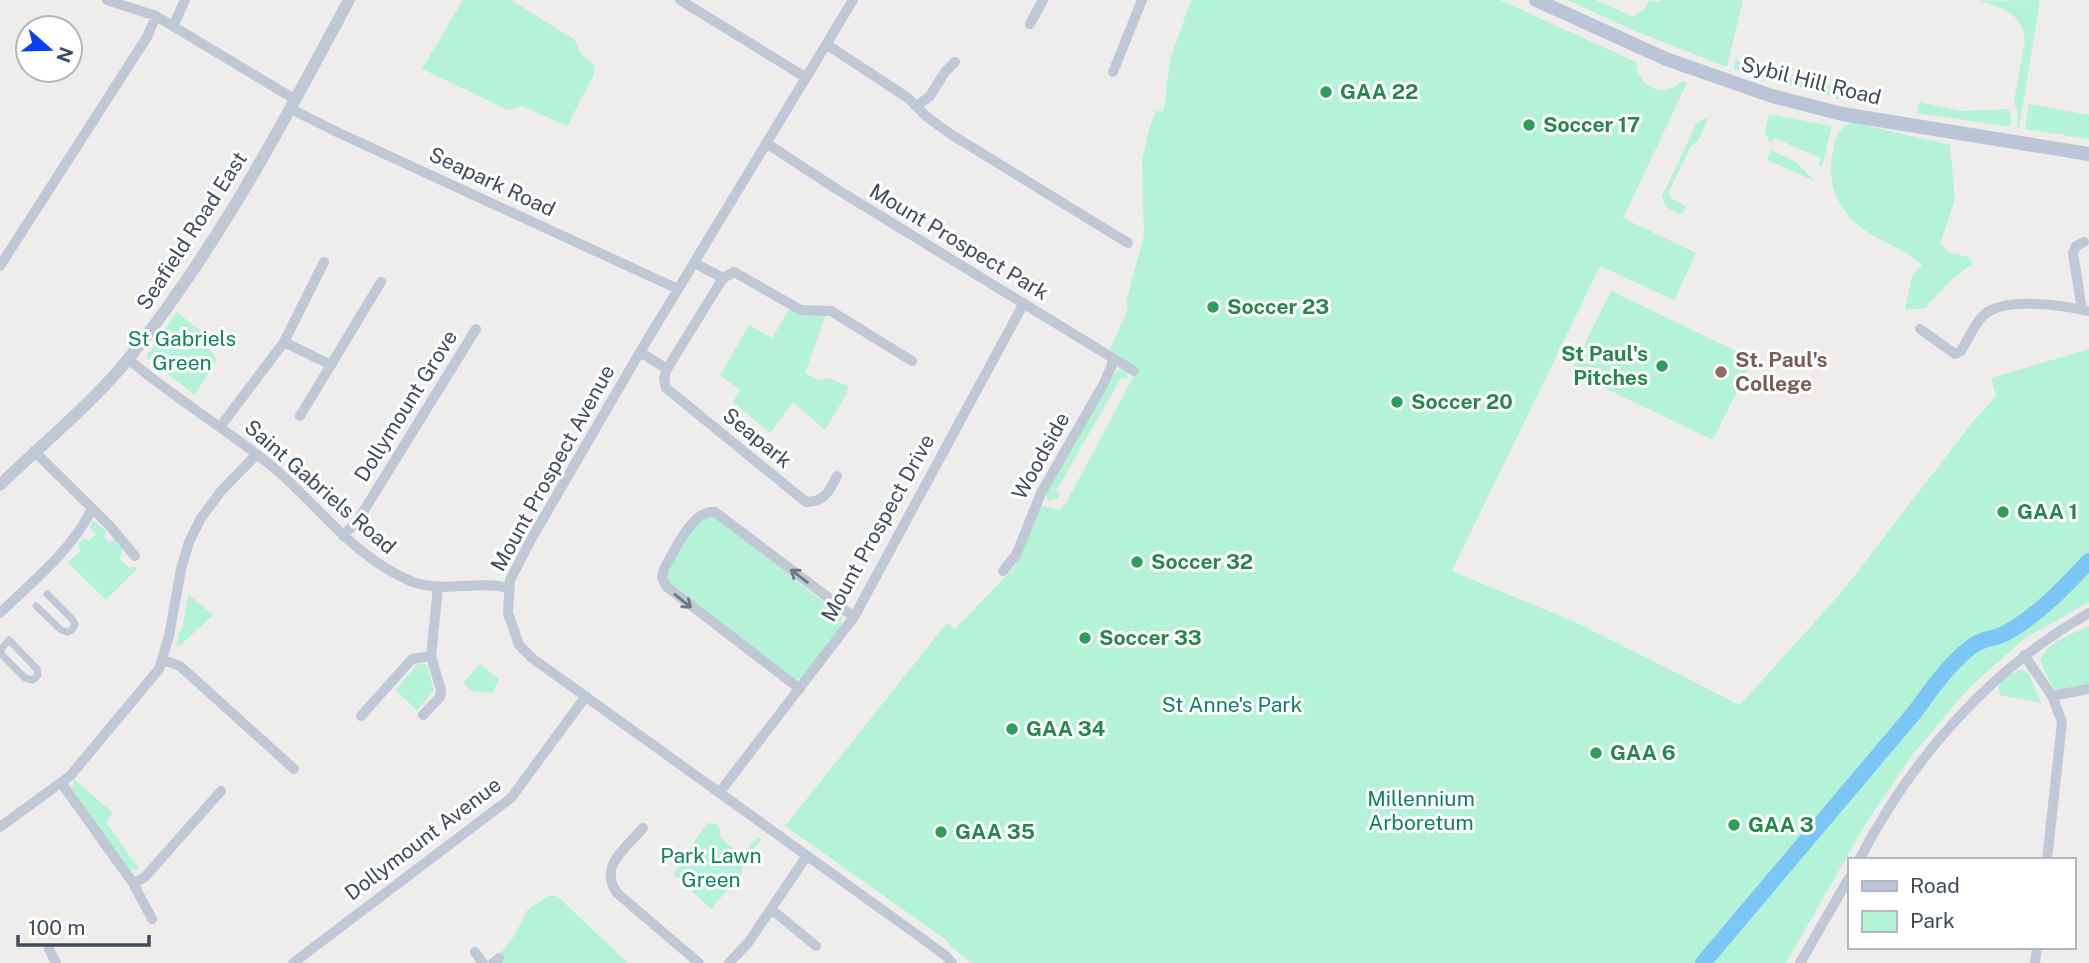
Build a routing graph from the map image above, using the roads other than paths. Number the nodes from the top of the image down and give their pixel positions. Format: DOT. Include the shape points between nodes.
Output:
graph roads {
  1 [pos="107,0"];
  2 [pos="185,0"];
  3 [pos="349,0"];
  4 [pos="680,0"];
  5 [pos="853,0"];
  6 [pos="1043,0"];
  7 [pos="1142,0"];
  8 [pos="1536,0"];
  9 [pos="156,16"];
  10 [pos="1030,24"];
  11 [pos="173,26"];
  12 [pos="826,44"];
  13 [pos="955,62"];
  14 [pos="1113,72"];
  15 [pos="806,77"];
  16 [pos="294,104"];
  17 [pos="917,106"];
  18 [pos="766,143"];
  19 [pos="2089,154"];
  20 [pos="2084,242"];
  21 [pos="1128,243"];
  22 [pos="324,262"];
  23 [pos="0,266"];
  24 [pos="701,266"];
  25 [pos="723,278"];
  26 [pos="381,282"];
  27 [pos="678,289"];
  28 [pos="1024,303"];
  29 [pos="2085,311"];
  30 [pos="476,329"];
  31 [pos="1920,330"];
  32 [pos="284,342"];
  33 [pos="640,352"];
  34 [pos="1112,358"];
  35 [pos="128,359"];
  36 [pos="912,361"];
  37 [pos="331,365"];
  38 [pos="667,369"];
  39 [pos="1134,371"];
  40 [pos="300,416"];
  41 [pos="220,427"];
  42 [pos="34,451"];
  43 [pos="256,455"];
  44 [pos="837,476"];
  45 [pos="0,485"];
  46 [pos="92,509"];
  47 [pos="343,536"];
  48 [pos="135,556"];
  49 [pos="1003,571"];
  50 [pos="438,587"];
  51 [pos="508,588"];
  52 [pos="47,594"];
  53 [pos="36,606"];
  54 [pos="0,613"];
  55 [pos="2089,613"];
  56 [pos="854,617"];
  57 [pos="6,638"];
  58 [pos="2024,655"];
  59 [pos="431,656"];
  60 [pos="163,660"];
  61 [pos="800,689"];
  62 [pos="2089,689"];
  63 [pos="586,696"];
  64 [pos="2052,696"];
  65 [pos="424,715"];
  66 [pos="361,716"];
  67 [pos="294,769"];
  68 [pos="62,784"];
  69 [pos="220,791"];
  70 [pos="719,793"];
  71 [pos="0,827"];
  72 [pos="643,828"];
  73 [pos="806,857"];
  74 [pos="1860,858"];
  75 [pos="2047,858"];
  76 [pos="1848,880"];
  77 [pos="133,883"];
  78 [pos="771,909"];
  79 [pos="152,919"];
  80 [pos="816,946"];
  81 [pos="49,949"];
  82 [pos="475,952"];
  83 [pos="307,953"];
  84 [pos="56,963"];
  85 [pos="293,963"];
  86 [pos="315,963"];
  87 [pos="484,963"];
  88 [pos="699,963"];
  89 [pos="729,963"];
  90 [pos="952,963"];
  91 [pos="1800,963"];
  1 -- 9 [label="street, Seapark Road"];
  2 -- 11 [label="street"];
  3 -- 16 [label="street, Seafield Road East"];
  4 -- 15 [label="street"];
  5 -- 12 [label="street, Mount Prospect Avenue"];
  6 -- 10 [label="street"];
  7 -- 14 [label="street"];
  8 -- 19 [label="main road, Sybil Hill Road" via="1666,59 1772,96 1842,114"];
  9 -- 11 [label="street, Seapark Road"];
  9 -- 23 [label="street"];
  11 -- 16 [label="street, Seapark Road"];
  12 -- 15 [label="street, Mount Prospect Avenue"];
  12 -- 17 [label="street"];
  13 -- 17 [label="street"];
  15 -- 18 [label="street, Mount Prospect Avenue"];
  16 -- 27 [label="street, Seapark Road" via="337,132"];
  16 -- 35 [label="street, Seafield Road East" via="220,231"];
  17 -- 21 [label="street" via="952,135"];
  18 -- 27 [label="street, Mount Prospect Avenue"];
  18 -- 28 [label="street, Mount Prospect Park"];
  20 -- 29 [label="street" via="2073,253"];
  22 -- 32 [label="street"];
  24 -- 25 [label="street"];
  25 -- 36 [label="street" via="734,272 801,310 831,311"];
  25 -- 38 [label="street"];
  26 -- 37 [label="street"];
  27 -- 33 [label="street, Mount Prospect Avenue"];
  28 -- 34 [label="street, Mount Prospect Park"];
  28 -- 56 [label="street, Mount Prospect Drive"];
  29 -- 31 [label="street" via="2034,304 1991,310 1955,354"];
  30 -- 47 [label="street, Dollymount Grove" via="358,520"];
  32 -- 37 [label="street"];
  32 -- 41 [label="street"];
  33 -- 38 [label="street"];
  33 -- 51 [label="street, Mount Prospect Avenue" via="533,536"];
  34 -- 39 [label="street, Mount Prospect Park"];
  34 -- 49 [label="street, Woodside" via="1103,384 1041,493 1016,555"];
  35 -- 41 [label="street, Saint Gabriels Road"];
  35 -- 42 [label="street, Seafield Road East"];
  37 -- 40 [label="street"];
  38 -- 44 [label="street, Seapark" via="666,388 807,502 826,497"];
  41 -- 43 [label="street, Saint Gabriels Road"];
  42 -- 45 [label="street, Seafield Road East"];
  42 -- 46 [label="street"];
  43 -- 47 [label="street, Saint Gabriels Road"];
  43 -- 60 [label="street" via="222,490 189,542"];
  46 -- 48 [label="street"];
  46 -- 54 [label="street" via="59,556"];
  47 -- 50 [label="street, Saint Gabriels Road" via="395,574"];
  50 -- 51 [label="street, Saint Gabriels Road" via="491,584"];
  50 -- 59 [label="street"];
  51 -- 63 [label="street, Mount Prospect Avenue" via="508,613 519,645"];
  52 -- 53 [label="street" via="72,619 72,630 61,630"];
  55 -- 58 [label="street"];
  56 -- 61 [label="street, Mount Prospect Drive"];
  56 -- 61 [label="street, one-way" via="715,512 695,518 664,569 666,586"];
  57 -- 57 [label="street" via="3,657 24,678 33,680 37,669"];
  58 -- 64 [label="street"];
  58 -- 74 [label="street" via="1982,691 1916,769"];
  59 -- 65 [label="street" via="441,690"];
  59 -- 66 [label="street" via="412,659"];
  60 -- 67 [label="street" via="180,666"];
  60 -- 68 [label="street"];
  61 -- 70 [label="street, Mount Prospect Drive"];
  62 -- 64 [label="street"];
  63 -- 70 [label="street, Mount Prospect Avenue"];
  63 -- 83 [label="street, Dollymount Avenue" via="511,798"];
  64 -- 75 [label="street" via="2062,722"];
  68 -- 71 [label="street"];
  68 -- 77 [label="street"];
  69 -- 77 [label="street" via="144,878"];
  70 -- 73 [label="street, Mount Prospect Avenue"];
  72 -- 88 [label="street" via="612,863 610,883"];
  73 -- 78 [label="street"];
  73 -- 90 [label="street, Mount Prospect Avenue"];
  76 -- 91 [label="street"];
  77 -- 79 [label="street"];
  78 -- 80 [label="street"];
  78 -- 89 [label="street"];
  81 -- 84 [label="street"];
  82 -- 87 [label="street"];
  83 -- 85 [label="street, Dollymount Avenue"];
  83 -- 86 [label="street"];
}
